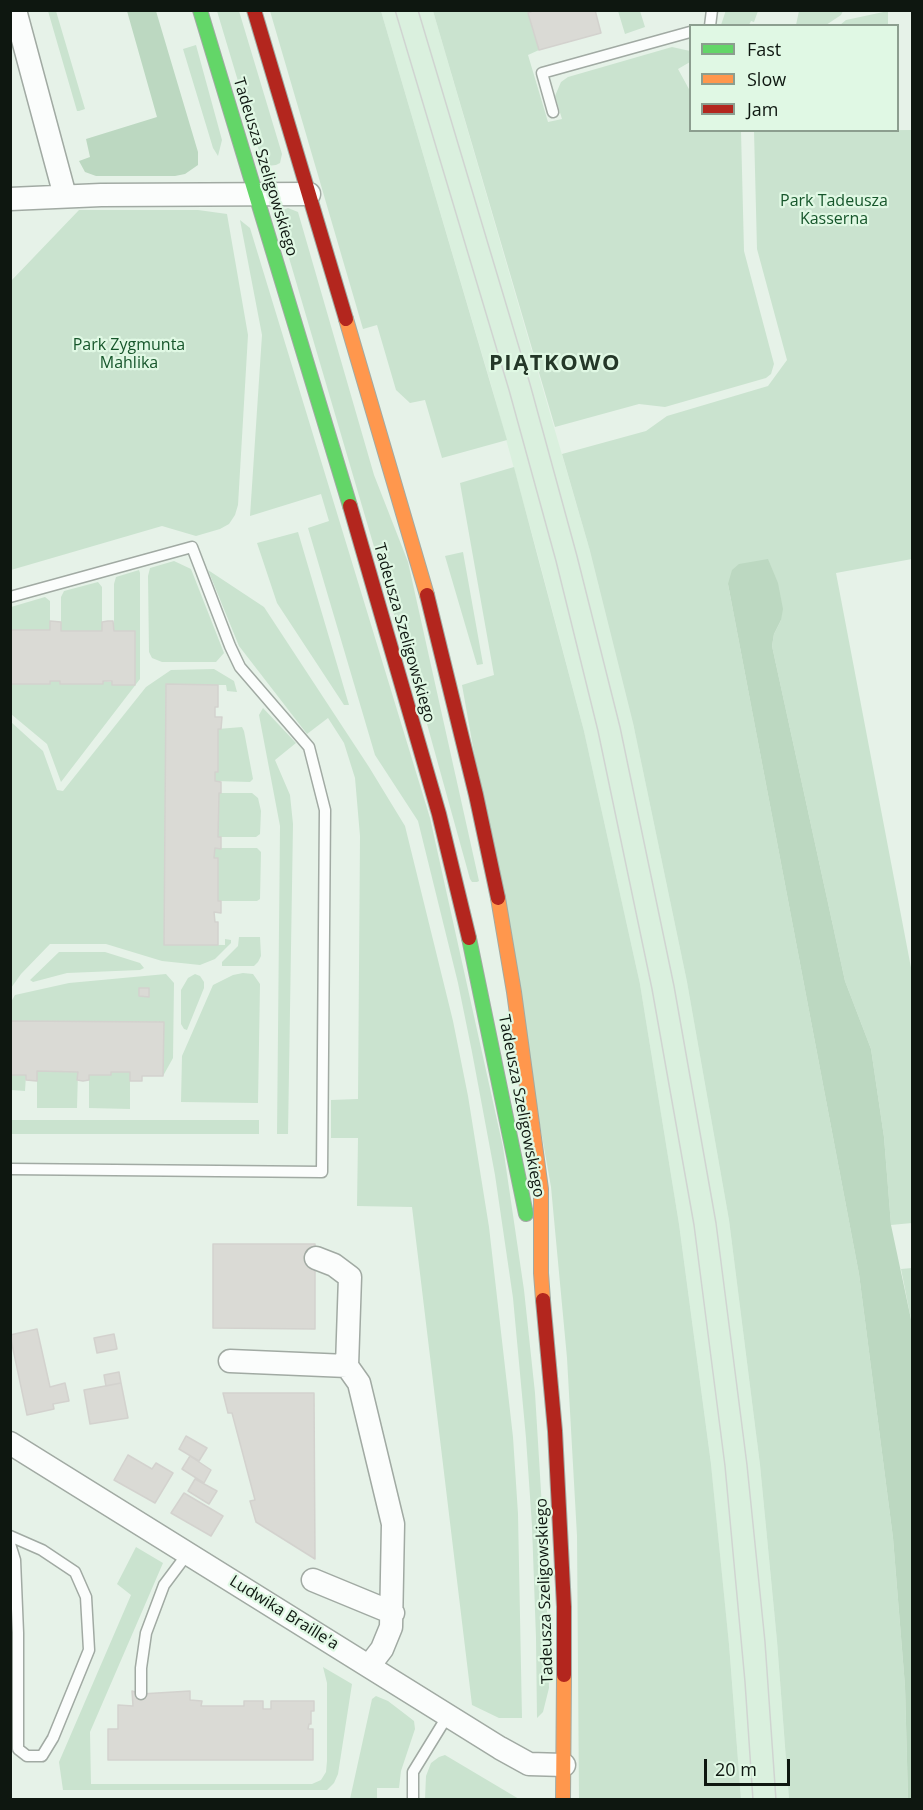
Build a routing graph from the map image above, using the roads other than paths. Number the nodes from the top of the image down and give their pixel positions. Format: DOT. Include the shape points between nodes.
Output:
graph roads {
  1 [pos="15,10"];
  2 [pos="200,10"];
  3 [pos="254,10"];
  4 [pos="689,32"];
  5 [pos="552,112"];
  6 [pos="256,194"];
  7 [pos="309,194"];
  8 [pos="65,196"];
  9 [pos="10,199"];
  10 [pos="10,597"];
  11 [pos="10,1169"];
  12 [pos="316,1258"];
  13 [pos="541,1273"];
  14 [pos="230,1361"];
  15 [pos="347,1366"];
  16 [pos="10,1443"];
  17 [pos="10,1536"];
  18 [pos="10,1544"];
  19 [pos="188,1553"];
  20 [pos="313,1580"];
  21 [pos="393,1613"];
  22 [pos="369,1666"];
  23 [pos="141,1694"];
  24 [pos="448,1715"];
  25 [pos="564,1765"];
  26 [pos="413,1800"];
  27 [pos="563,1800"];
  1 -- 8 [label="street"];
  2 -- 6 [label="street, Tadeusza Szeligowskiego"];
  3 -- 7 [label="street, Tadeusza Szeligowskiego"];
  4 -- 5 [label="lane" via="542,73"];
  6 -- 7 [label="street"];
  6 -- 8 [label="street"];
  6 -- 13 [label="street, Tadeusza Szeligowskiego" via="439,814"];
  7 -- 13 [label="street, Tadeusza Szeligowskiego" via="431,608 476,795 512,981 535,1142 541,1189"];
  8 -- 9 [label="street"];
  10 -- 11 [label="lane" via="192,547 240,667 309,747 325,810 325,832 322,1172"];
  12 -- 15 [label="street" via="350,1277"];
  13 -- 25 [label="street, Tadeusza Szeligowskiego" via="550,1358 564,1607"];
  14 -- 15 [label="street"];
  15 -- 21 [label="street" via="359,1383 393,1524"];
  16 -- 19 [label="street, Ludwika Braille'a"];
  17 -- 18 [label="lane" via="42,1550 75,1572 86,1597 88,1650 42,1756 27,1756 18,1749 15,1560"];
  19 -- 22 [label="street, Ludwika Braille'a"];
  19 -- 23 [label="lane" via="164,1585 146,1633"];
  20 -- 21 [label="street"];
  21 -- 22 [label="street" via="392,1627"];
  22 -- 24 [label="street, Ludwika Braille'a"];
  24 -- 25 [label="street, Ludwika Braille'a" via="529,1764"];
  24 -- 26 [label="lane" via="413,1772"];
  25 -- 27 [label="street, Tadeusza Szeligowskiego"];
}
